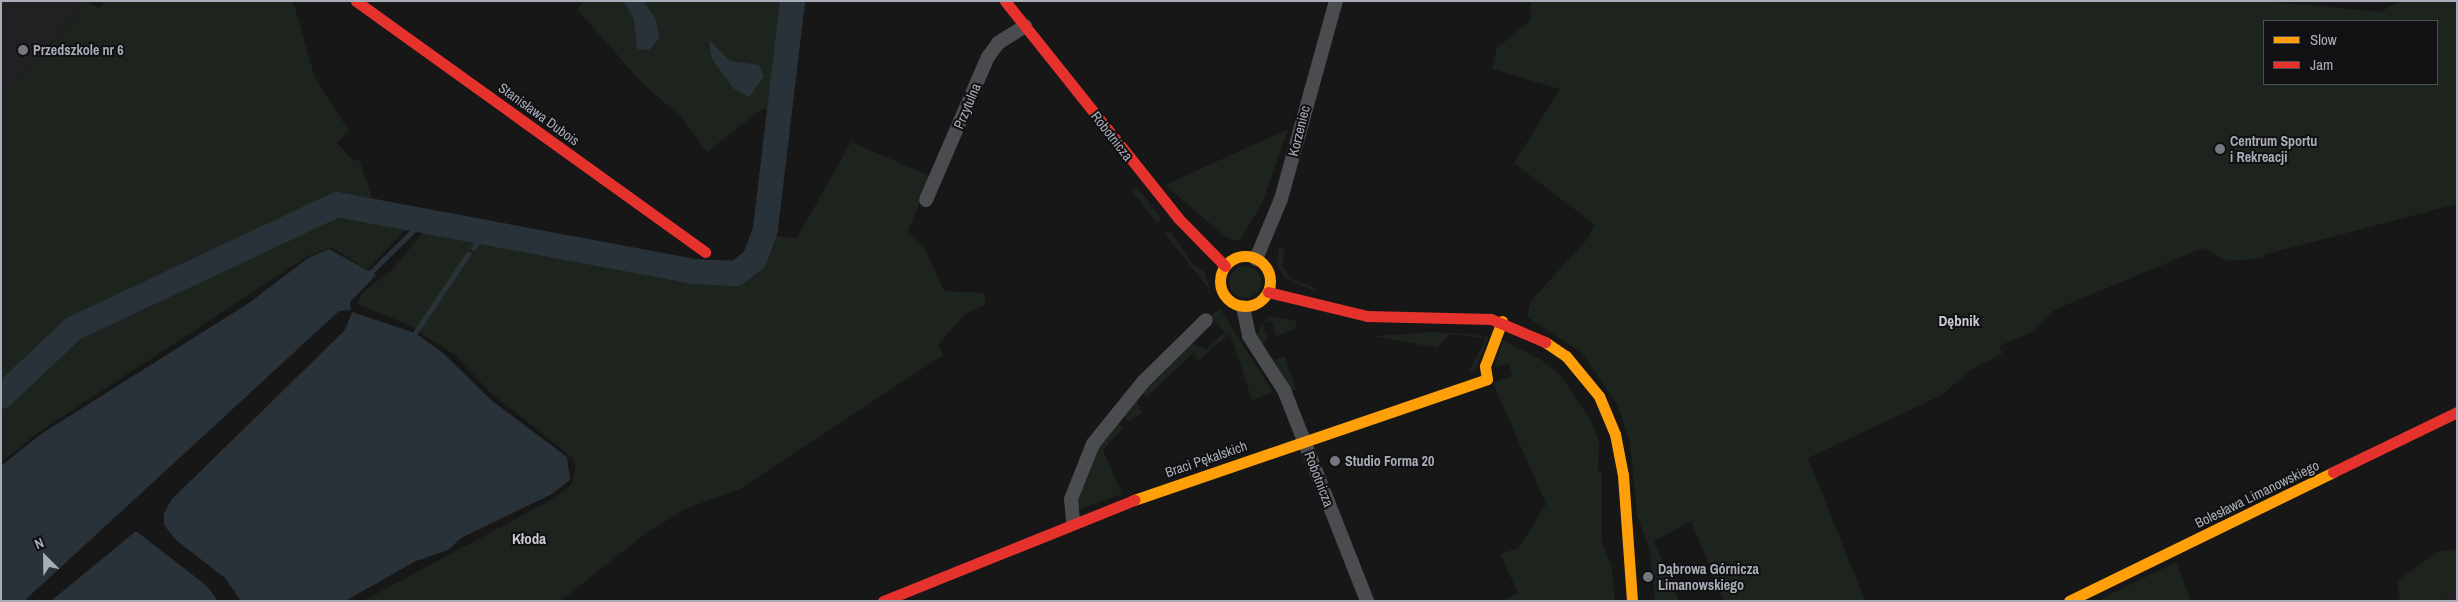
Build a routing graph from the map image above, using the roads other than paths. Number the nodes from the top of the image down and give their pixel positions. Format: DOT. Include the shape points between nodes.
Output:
graph roads {
  1 [pos="356,1"];
  2 [pos="1005,1"];
  3 [pos="1336,1"];
  4 [pos="1025,26"];
  5 [pos="926,200"];
  6 [pos="705,252"];
  7 [pos="1256,258"];
  8 [pos="1225,266"];
  9 [pos="1268,292"];
  10 [pos="1243,307"];
  11 [pos="1206,320"];
  12 [pos="1502,321"];
  13 [pos="2457,412"];
  14 [pos="1304,440"];
  15 [pos="1073,521"];
  16 [pos="883,601"];
  17 [pos="1367,601"];
  18 [pos="1632,601"];
  19 [pos="2069,601"];
  1 -- 6 [label="street, Stanisława Dubois"];
  2 -- 4 [label="street, Robotnicza"];
  3 -- 7 [label="street, Korzeniec" via="1282,199"];
  4 -- 5 [label="street, Przytulna" via="998,43 988,57"];
  4 -- 8 [label="street, Robotnicza" via="1181,221"];
  7 -- 8 [label="street" via="1239,257"];
  7 -- 9 [label="street" via="1268,271"];
  8 -- 10 [label="street" via="1219,281 1223,294"];
  9 -- 10 [label="street" via="1259,302"];
  9 -- 12 [label="street" via="1367,316 1450,315"];
  10 -- 14 [label="street, Robotnicza" via="1251,342 1284,390"];
  11 -- 15 [label="street" via="1143,382 1093,444 1071,499"];
  12 -- 14 [label="street, Braci Pękalskich" via="1485,366 1487,378"];
  12 -- 18 [label="street" via="1530,332 1566,356 1590,382 1606,411 1621,464"];
  13 -- 19 [label="street, Bolesława Limanowskiego"];
  14 -- 15 [label="street, Braci Pękalskich"];
  14 -- 17 [label="street, Robotnicza"];
  15 -- 16 [label="street, Braci Pękalskich"];
}
